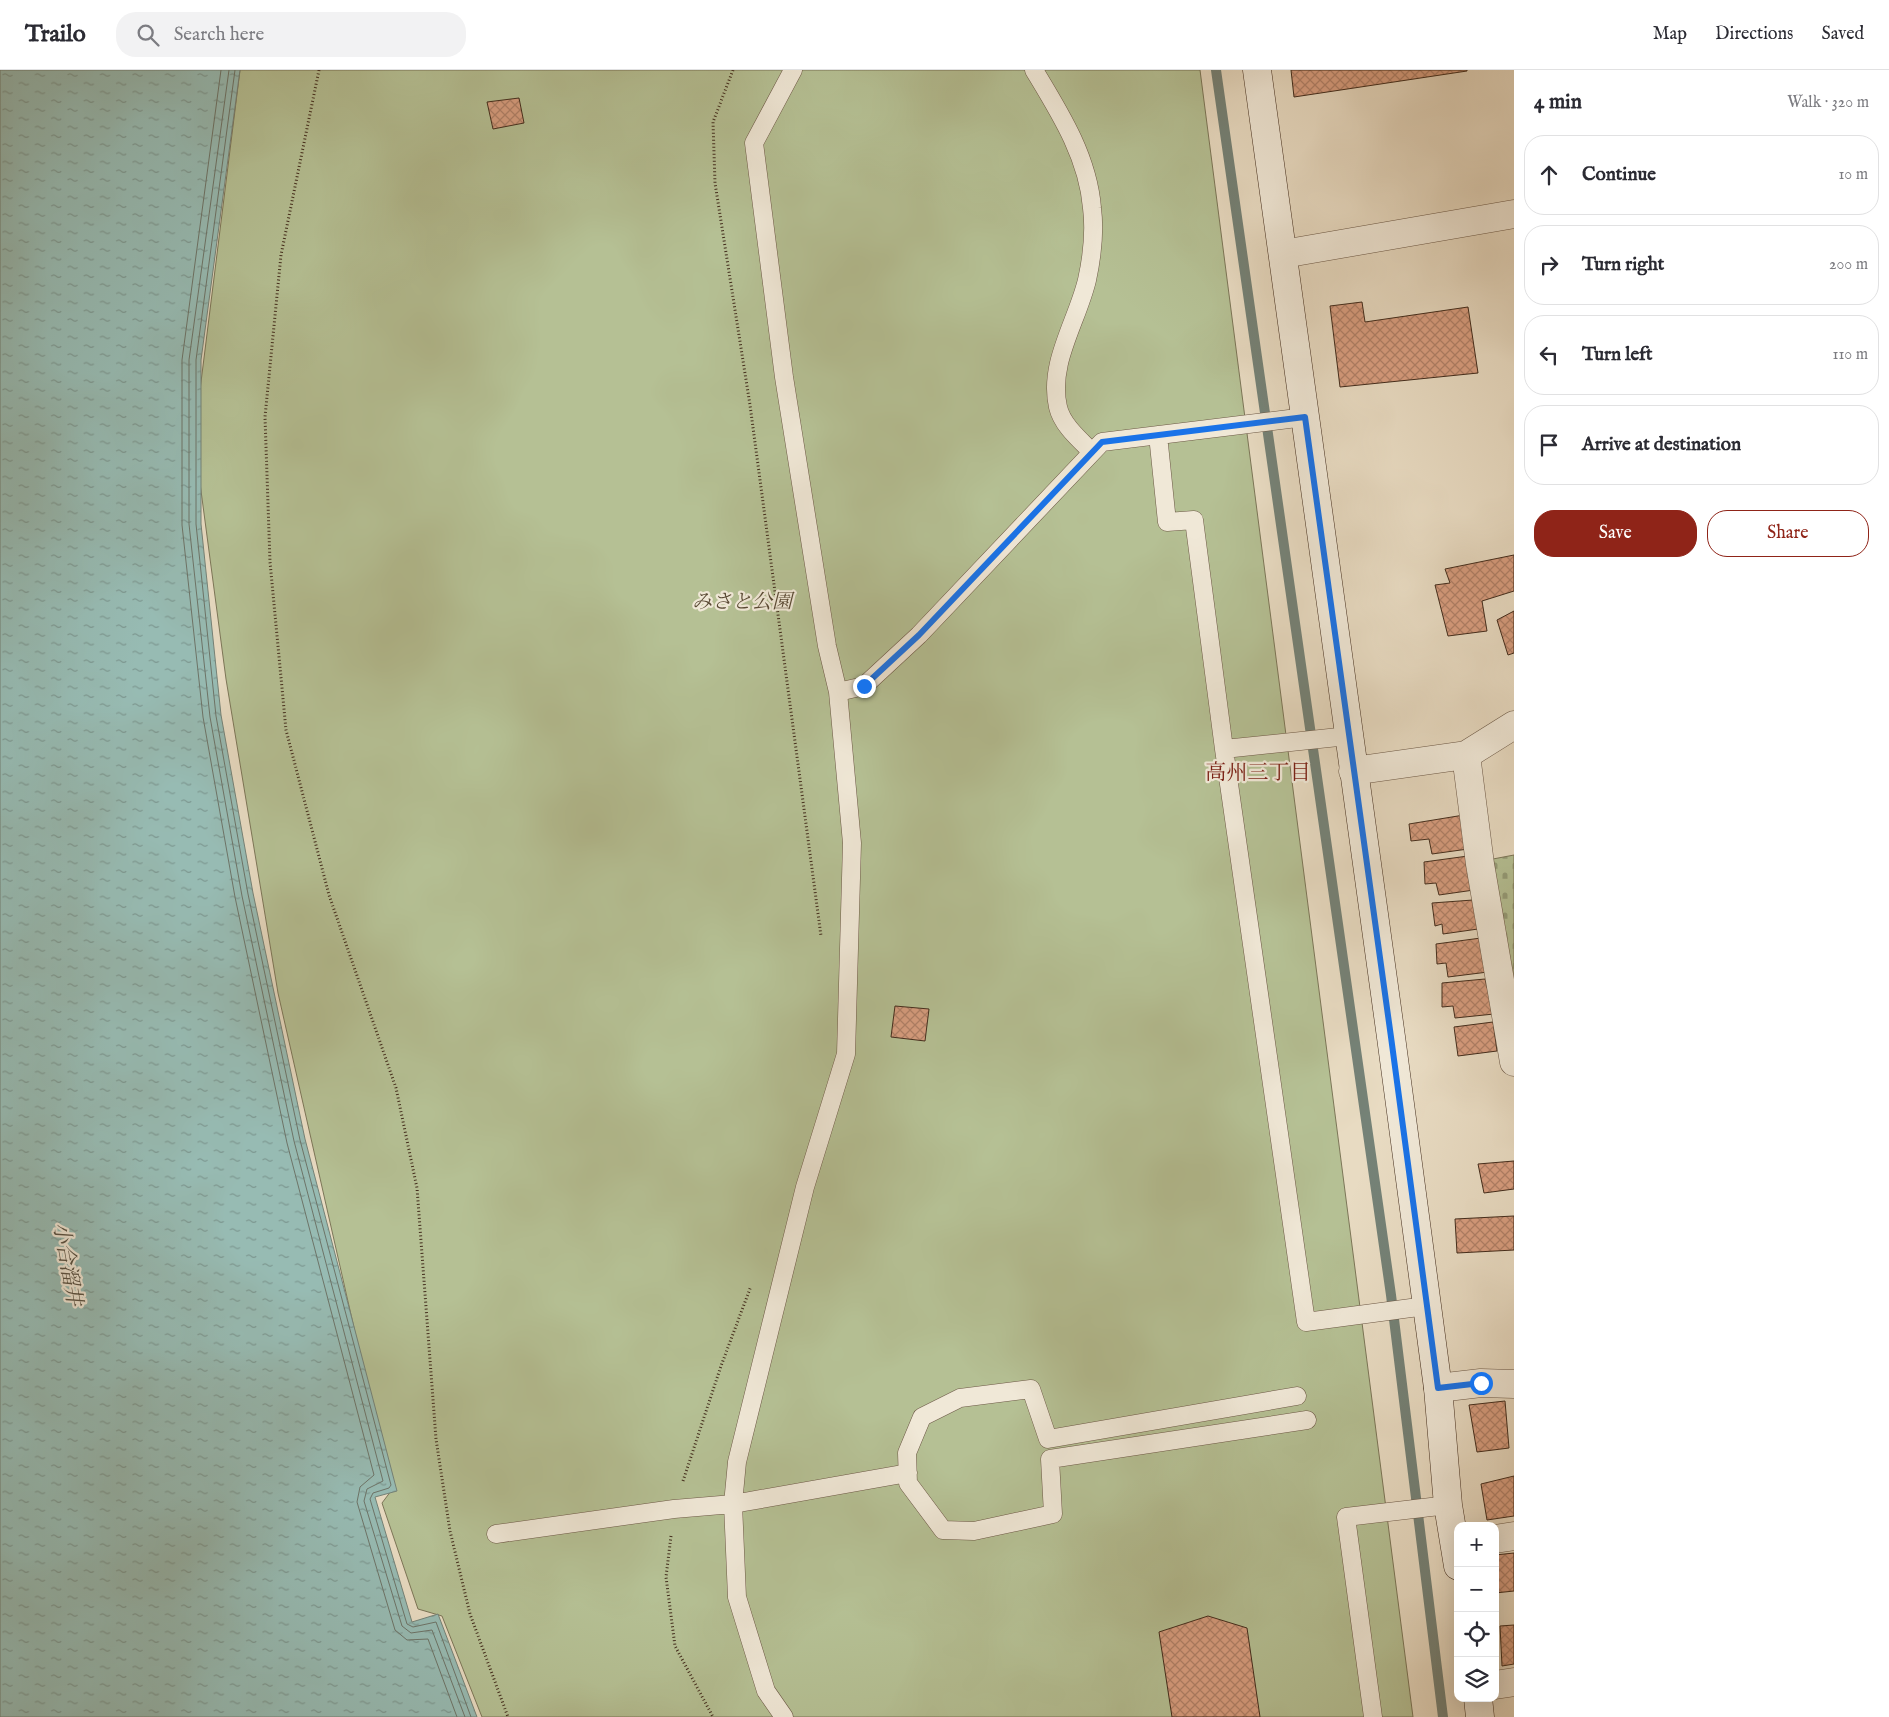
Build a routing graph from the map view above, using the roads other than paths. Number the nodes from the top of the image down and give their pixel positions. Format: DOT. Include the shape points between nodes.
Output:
graph roads {
  1 [pos="793,70"];
  2 [pos="1034,70"];
  3 [pos="1257,70"];
  4 [pos="1514,214"];
  5 [pos="1283,254"];
  6 [pos="1305,417"];
  7 [pos="1158,435"];
  8 [pos="1092,452"];
  9 [pos="838,692"];
  10 [pos="1514,725"];
  11 [pos="1348,736"];
  12 [pos="1224,749"];
  13 [pos="1466,755"];
  14 [pos="1353,771"];
  15 [pos="1514,1062"];
  16 [pos="1426,1306"];
  17 [pos="1514,1384"];
  18 [pos="1438,1388"];
  19 [pos="1297,1396"];
  20 [pos="1307,1420"];
  21 [pos="908,1473"];
  22 [pos="733,1504"];
  23 [pos="1448,1506"];
  24 [pos="496,1534"];
  25 [pos="1454,1536"];
  26 [pos="1514,1536"];
  27 [pos="1499,1538"];
  28 [pos="1514,1682"];
  29 [pos="1499,1684"];
  30 [pos="1478,1702"];
  31 [pos="784,1717"];
  32 [pos="1373,1717"];
  33 [pos="1480,1717"];
  1 -- 9 [label="lane" via="754,143 784,377"];
  2 -- 8 [label="lane" via="1081,156 1092,207 1093,245 1087,280 1060,356 1056,380 1058,409 1070,430"];
  3 -- 5 [label="street"];
  4 -- 5 [label="street"];
  5 -- 6 [label="street"];
  6 -- 7 [label="lane"];
  6 -- 11 [label="street"];
  7 -- 8 [label="lane" via="1102,442"];
  7 -- 12 [label="lane" via="1167,522 1194,520"];
  8 -- 9 [label="lane" via="912,642 864,686"];
  9 -- 22 [label="lane" via="852,843 846,1054 803,1196 737,1462"];
  10 -- 13 [label="street"];
  11 -- 12 [label="lane"];
  11 -- 14 [label="street"];
  12 -- 16 [label="lane" via="1306,1322"];
  13 -- 14 [label="street"];
  13 -- 15 [label="street" via="1480,864"];
  14 -- 16 [label="street"];
  16 -- 18 [label="street"];
  17 -- 18 [label="street" via="1481,1383"];
  18 -- 23 [label="street"];
  19 -- 21 [label="lane" via="1048,1439 1031,1389 960,1398 922,1417 907,1453"];
  20 -- 21 [label="lane" via="1050,1459 1053,1514 974,1531 943,1530 908,1483"];
  21 -- 22 [label="lane"];
  22 -- 24 [label="lane"];
  22 -- 31 [label="lane" via="737,1597 766,1691"];
  23 -- 25 [label="street"];
  23 -- 32 [label="lane" via="1346,1517"];
  26 -- 27 [label="street"];
  28 -- 29 [label="street"];
  30 -- 33 [label="street"];
}
